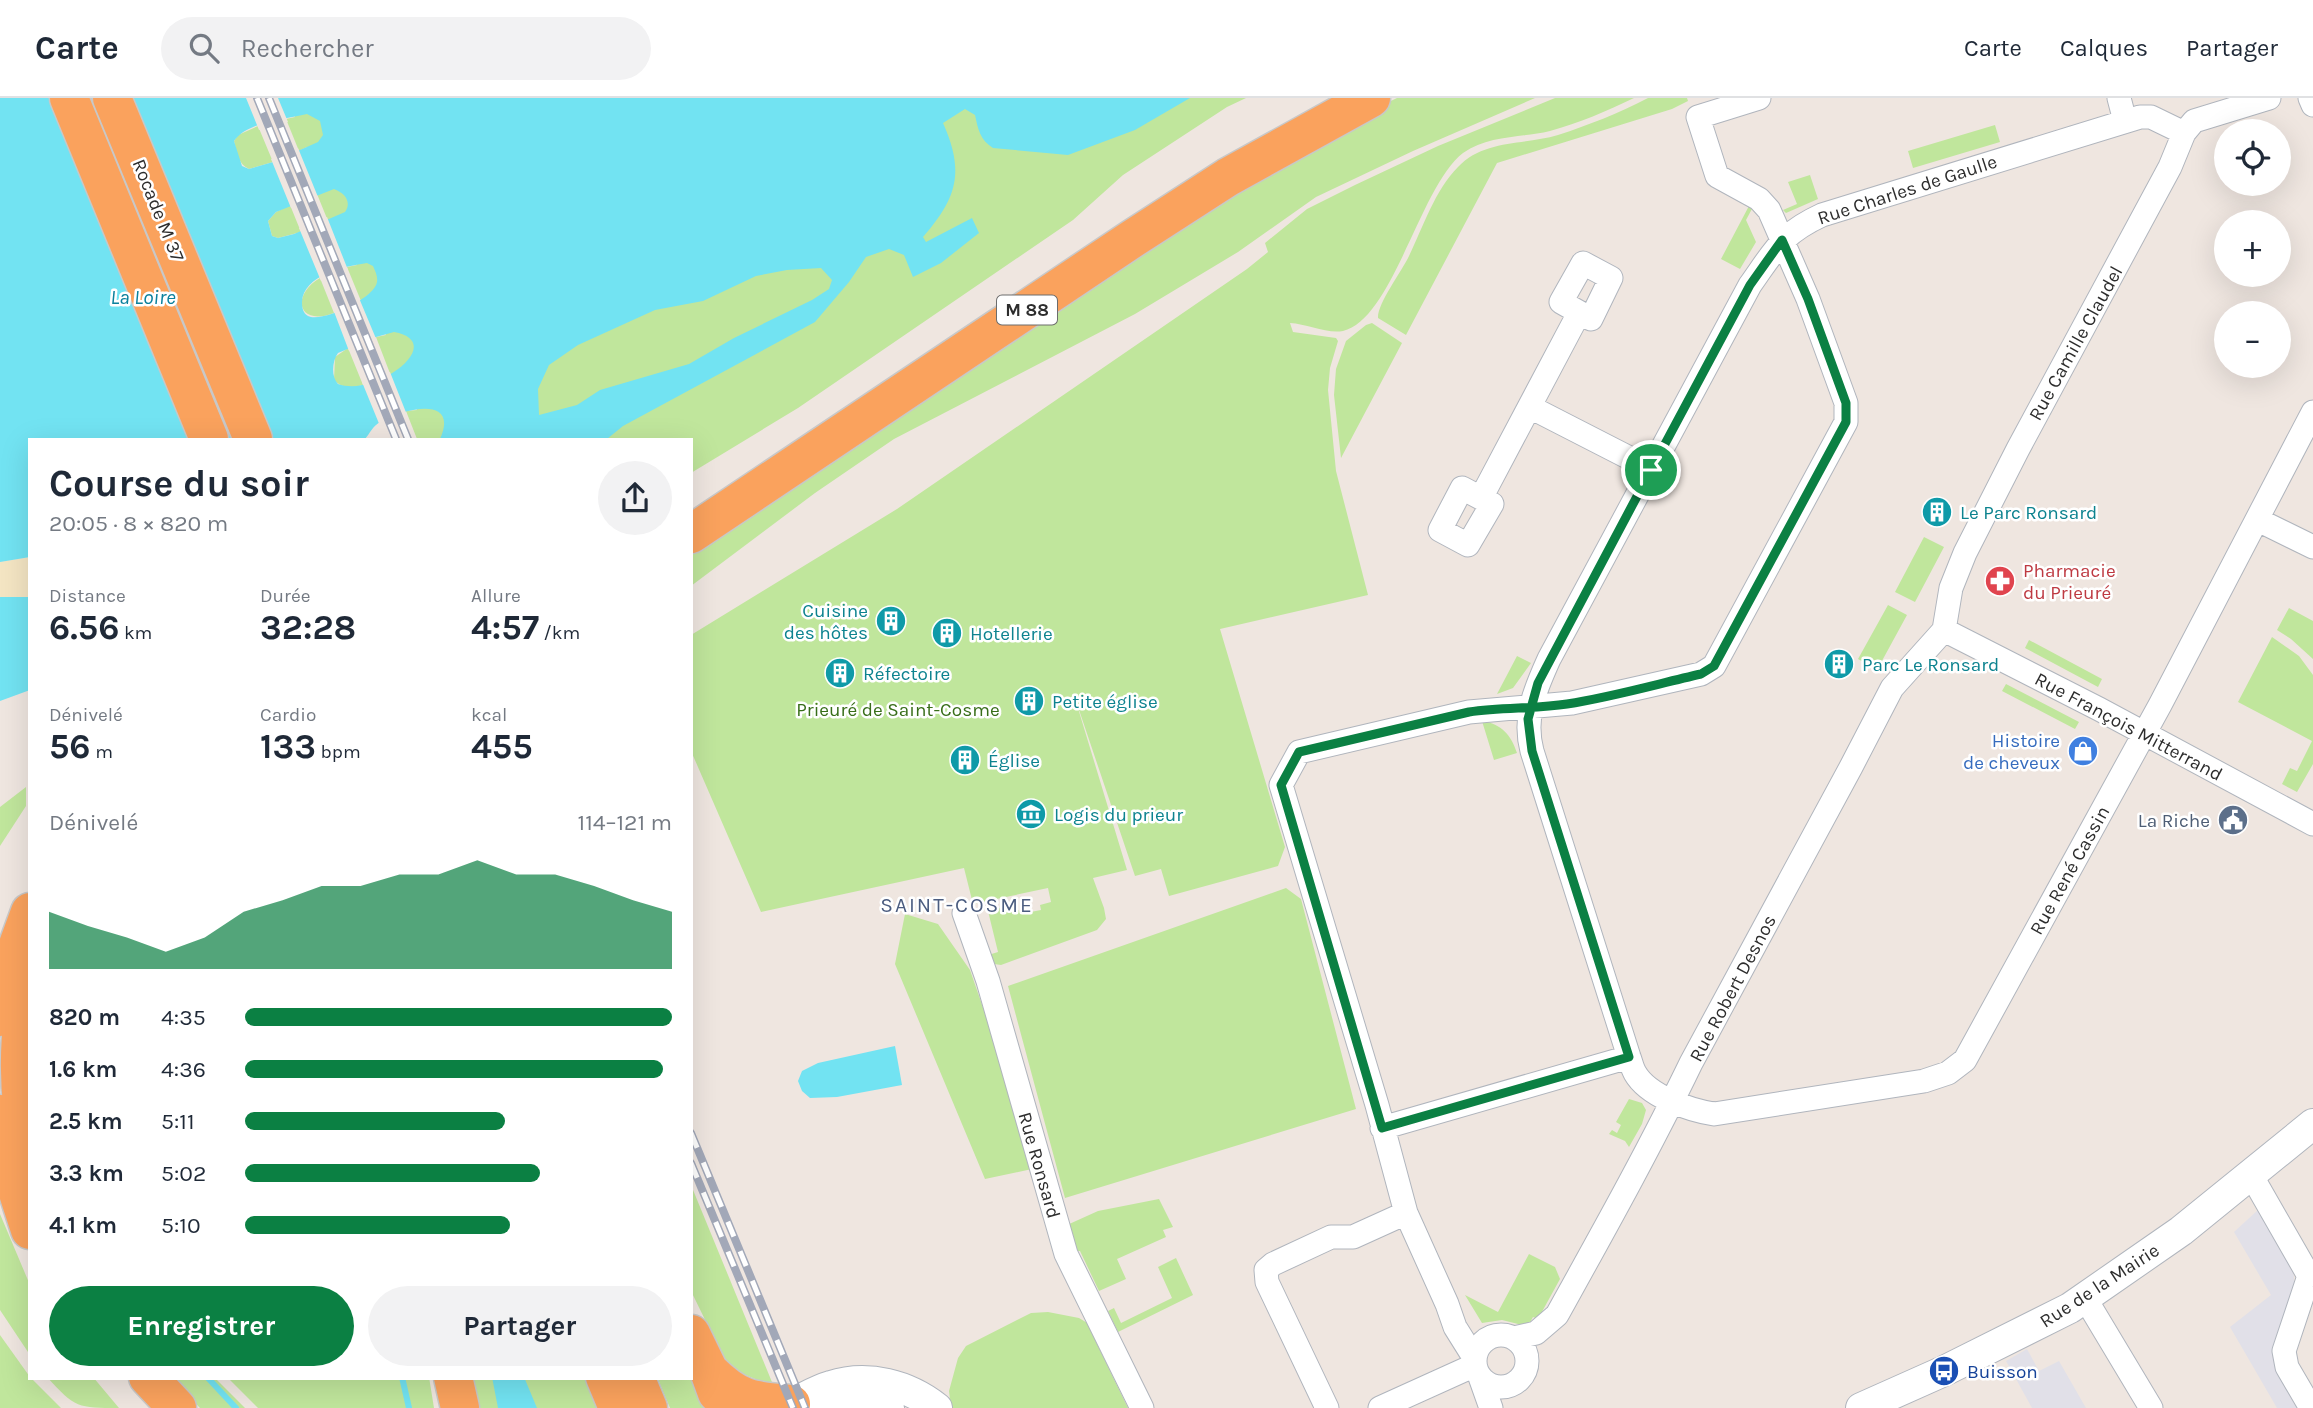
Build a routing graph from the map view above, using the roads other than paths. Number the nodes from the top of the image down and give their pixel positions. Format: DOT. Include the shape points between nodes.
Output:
graph roads {
  1 [pos="69,98"];
  2 [pos="112,98"];
  3 [pos="1320,98"];
  4 [pos="1371,98"];
  5 [pos="1759,98"];
  6 [pos="2119,98"];
  7 [pos="2269,98"];
  8 [pos="2310,98"];
  9 [pos="2313,105"];
  10 [pos="2125,121"];
  11 [pos="2184,133"];
  12 [pos="1782,240"];
  13 [pos="1579,313"];
  14 [pos="1530,407"];
  15 [pos="2313,412"];
  16 [pos="209,438"];
  17 [pos="253,438"];
  18 [pos="1651,470"];
  19 [pos="1481,498"];
  20 [pos="693,505"];
  21 [pos="2258,520"];
  22 [pos="693,533"];
  23 [pos="2313,547"];
  24 [pos="1944,630"];
  25 [pos="1530,708"];
  26 [pos="2144,734"];
  27 [pos="2313,824"];
  28 [pos="964,913"];
  29 [pos="28,917"];
  30 [pos="28,995"];
  31 [pos="0,1017"];
  32 [pos="1629,1057"];
  33 [pos="1674,1102"];
  34 [pos="0,1108"];
  35 [pos="2313,1124"];
  36 [pos="1382,1128"];
  37 [pos="28,1137"];
  38 [pos="2250,1173"];
  39 [pos="1406,1213"];
  40 [pos="28,1224"];
  41 [pos="2311,1275"];
  42 [pos="2085,1298"];
  43 [pos="1447,1304"];
  44 [pos="1557,1315"];
  45 [pos="1502,1337"];
  46 [pos="693,1338"];
  47 [pos="1477,1367"];
  48 [pos="709,1371"];
  49 [pos="1522,1376"];
  50 [pos="121,1380"];
  51 [pos="151,1380"];
  52 [pos="454,1380"];
  53 [pos="606,1380"];
  54 [pos="636,1380"];
  55 [pos="786,1406"];
  56 [pos="145,1408"];
  57 [pos="177,1408"];
  58 [pos="460,1408"];
  59 [pos="618,1408"];
  60 [pos="648,1408"];
  61 [pos="719,1408"];
  62 [pos="831,1408"];
  63 [pos="889,1408"];
  64 [pos="937,1408"];
  65 [pos="1142,1408"];
  66 [pos="1327,1408"];
  67 [pos="1380,1408"];
  68 [pos="1491,1408"];
  69 [pos="1515,1408"];
  70 [pos="1861,1408"];
  71 [pos="2151,1408"];
  72 [pos="2311,1408"];
  1 -- 16 [label="highway"];
  2 -- 17 [label="highway, Rocade M 37"];
  3 -- 20 [label="highway, M 88" via="1116,221"];
  4 -- 22 [label="highway, M 88" via="1228,177"];
  5 -- 12 [label="street" via="1698,117 1717,176 1759,199"];
  6 -- 10 [label="street"];
  7 -- 11 [label="street" via="2194,121"];
  8 -- 9 [label="street"];
  10 -- 11 [label="street, Rue Charles de Gaulle" via="2151,117"];
  10 -- 12 [label="street, Rue Charles de Gaulle" via="1822,215"];
  11 -- 24 [label="street, Rue Camille Claudel" via="1965,553 1951,588"];
  12 -- 18 [label="street, Rue Charles de Gaulle" via="1750,285"];
  12 -- 25 [label="street" via="1846,403 1846,422 1714,666 1701,674"];
  13 -- 14 [label="street"];
  14 -- 18 [label="street"];
  14 -- 19 [label="street"];
  15 -- 21 [label="street, Rue René Cassin"];
  18 -- 25 [label="street, Rue Charles de Gaulle" via="1549,659"];
  21 -- 23 [label="street"];
  21 -- 26 [label="street, Rue René Cassin"];
  24 -- 26 [label="street, Rue François Mitterrand"];
  24 -- 33 [label="street, Rue Robert Desnos" via="1892,688"];
  25 -- 32 [label="street, Rue Charles de Gaulle" via="1532,751"];
  25 -- 36 [label="street" via="1469,712 1299,752 1281,785"];
  26 -- 27 [label="street, Rue François Mitterrand"];
  26 -- 33 [label="street, Rue René Cassin" via="1965,1060 1948,1073 1924,1081 1722,1114 1694,1111"];
  28 -- 65 [label="street, Rue Ronsard" via="988,981 1066,1254"];
  29 -- 31 [label="highway" via="8,972"];
  30 -- 37 [label="highway" via="20,1068"];
  32 -- 33 [label="street, Rue Charles de Gaulle" via="1644,1084"];
  32 -- 36 [label="street"];
  33 -- 44 [label="street, Rue Robert Desnos"];
  34 -- 40 [label="highway" via="8,1162"];
  35 -- 38 [label="street, Rue de la Mairie"];
  36 -- 39 [label="street"];
  38 -- 41 [label="street"];
  38 -- 42 [label="street, Rue de la Mairie" via="2181,1231"];
  39 -- 43 [label="street"];
  39 -- 66 [label="street" via="1353,1237 1331,1237 1266,1270 1267,1282"];
  41 -- 72 [label="street" via="2284,1351 2287,1367"];
  42 -- 70 [label="street, Rue de la Mairie" via="2033,1328"];
  42 -- 71 [label="street"];
  43 -- 45 [label="street" via="1471,1328"];
  43 -- 47 [label="street"];
  44 -- 45 [label="street, Rue Robert Desnos" via="1536,1333"];
  44 -- 49 [label="street, Rue Robert Desnos" via="1547,1343"];
  45 -- 47 [label="street" via="1480,1346"];
  45 -- 49 [label="street" via="1526,1350 1528,1363"];
  46 -- 48 [label="highway"];
  47 -- 49 [label="street" via="1490,1385 1498,1387 1511,1386"];
  47 -- 67 [label="street"];
  47 -- 68 [label="street"];
  48 -- 55 [label="highway" via="735,1394"];
  48 -- 61 [label="highway"];
  49 -- 69 [label="street"];
  50 -- 56 [label="highway"];
  51 -- 57 [label="highway"];
  52 -- 58 [label="highway"];
  53 -- 59 [label="highway"];
  54 -- 60 [label="highway"];
  55 -- 64 [label="street" via="831,1386 873,1382 902,1388"];
  62 -- 63 [label="street" via="855,1403"];
}
